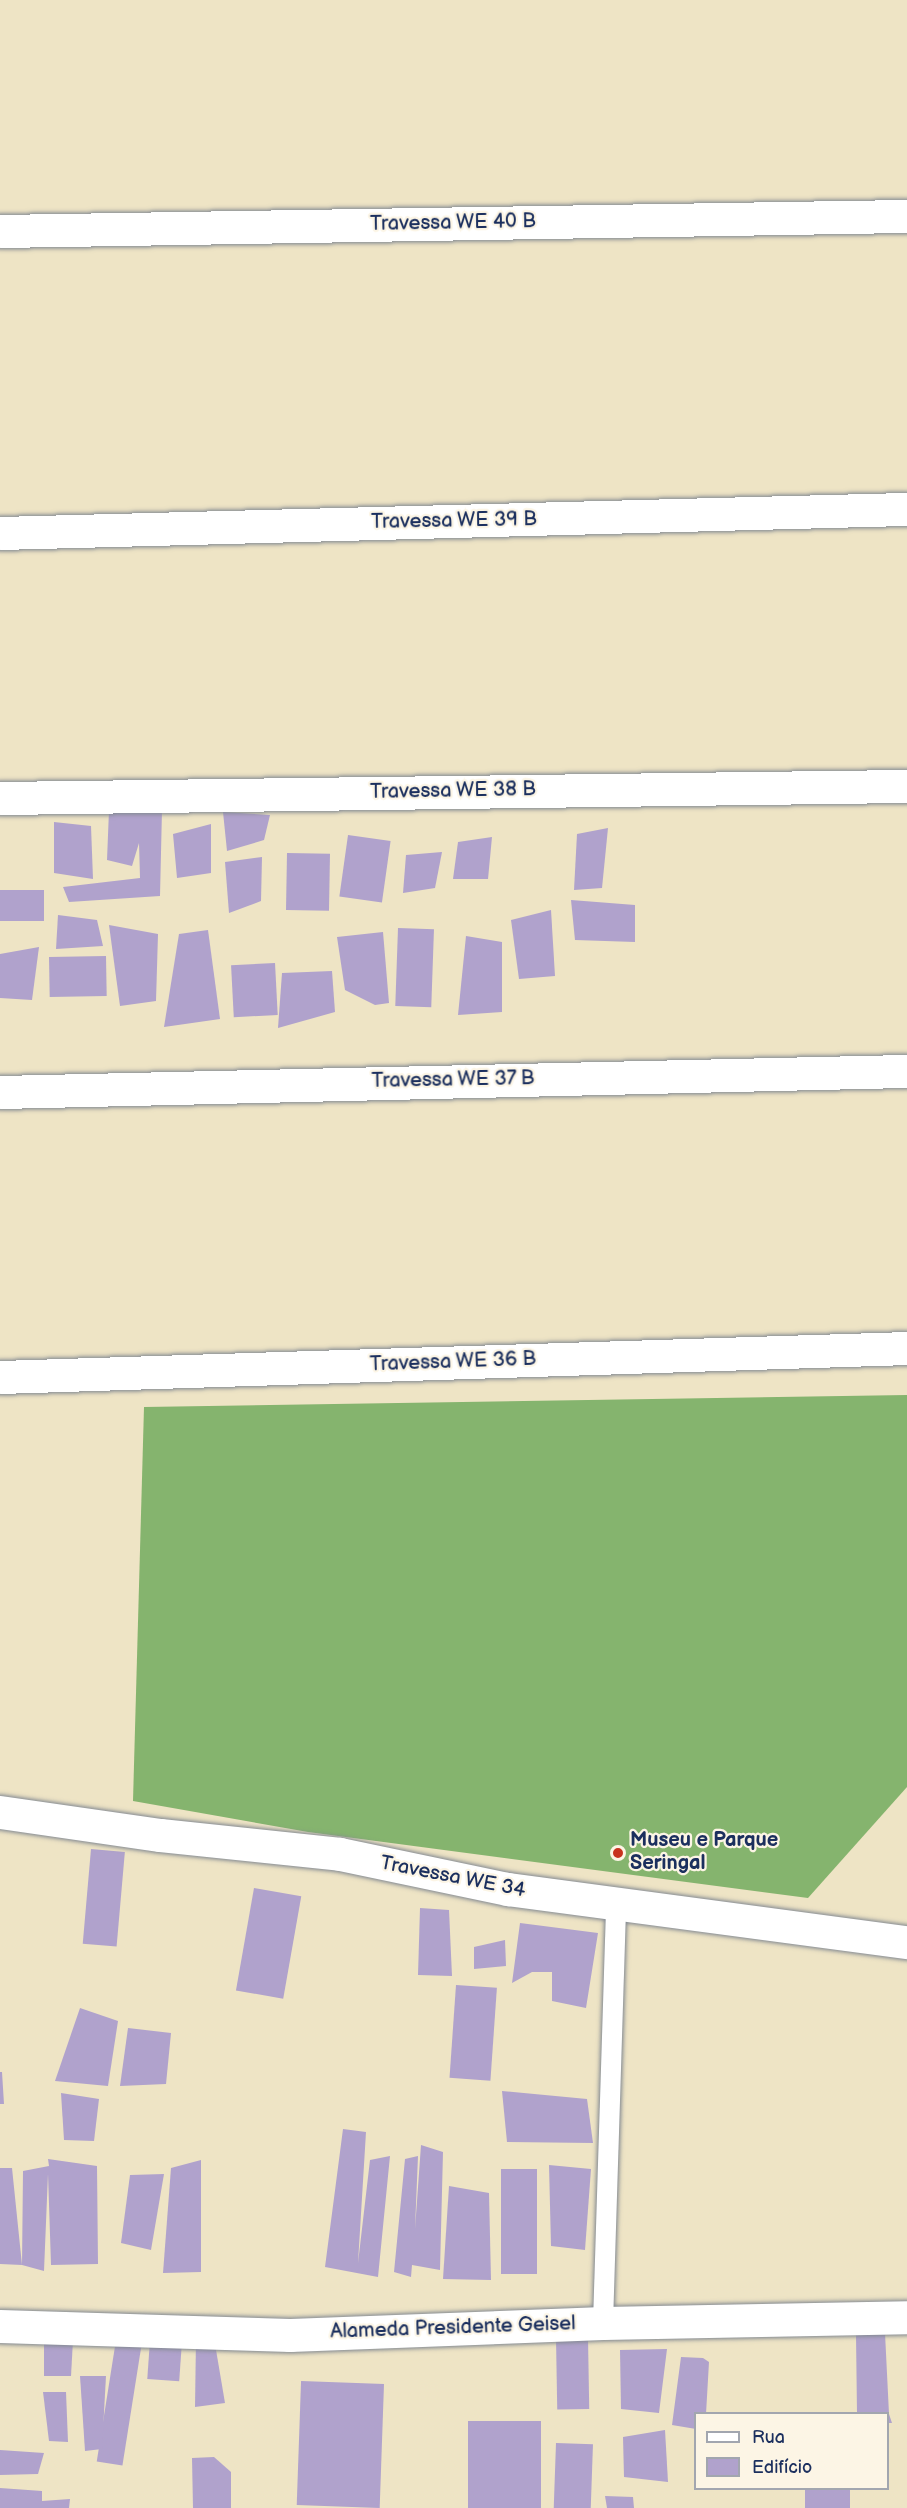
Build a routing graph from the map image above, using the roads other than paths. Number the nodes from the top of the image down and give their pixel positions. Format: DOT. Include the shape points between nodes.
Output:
graph roads {
  1 [pos="907,216"];
  2 [pos="0,231"];
  3 [pos="907,509"];
  4 [pos="0,533"];
  5 [pos="907,786"];
  6 [pos="0,798"];
  7 [pos="907,1071"];
  8 [pos="0,1092"];
  9 [pos="907,1348"];
  10 [pos="0,1377"];
  11 [pos="0,1812"];
  12 [pos="616,1904"];
  13 [pos="907,1942"];
  14 [pos="907,2317"];
  15 [pos="603,2323"];
  16 [pos="0,2325"];
  1 -- 2 [label="street, Travessa WE 40 B"];
  3 -- 4 [label="street, Travessa WE 39 B"];
  5 -- 6 [label="street, Travessa WE 38 B"];
  7 -- 8 [label="street, Travessa WE 37 B"];
  9 -- 10 [label="street, Travessa WE 36 B"];
  11 -- 12 [label="street, Travessa WE 34" via="160,1835 340,1854 508,1889"];
  12 -- 13 [label="street, Travessa WE 34"];
  12 -- 15 [label="lane"];
  14 -- 15 [label="street, Alameda Presidente Geisel"];
  15 -- 16 [label="street, Alameda Presidente Geisel" via="290,2335"];
}
